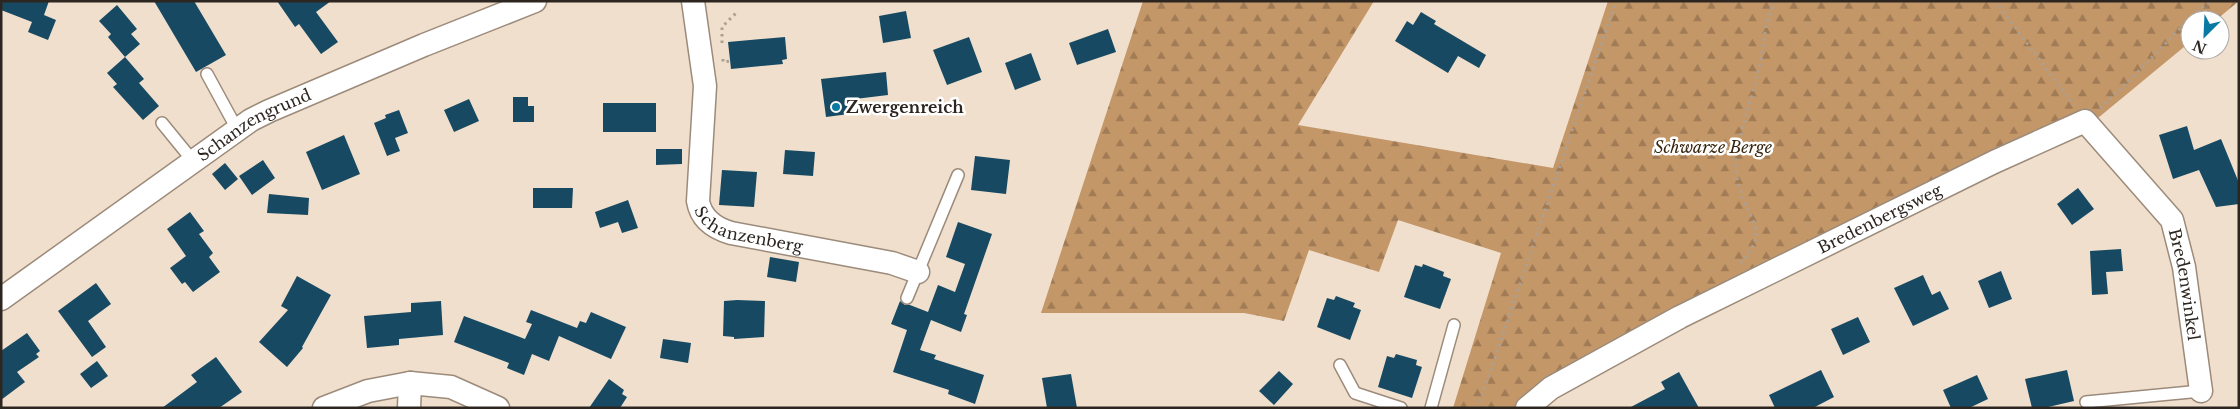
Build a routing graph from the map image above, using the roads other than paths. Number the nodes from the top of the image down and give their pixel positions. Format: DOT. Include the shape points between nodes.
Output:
graph roads {
  1 [pos="536,1"];
  2 [pos="693,1"];
  3 [pos="207,74"];
  4 [pos="2086,121"];
  5 [pos="162,123"];
  6 [pos="237,129"];
  7 [pos="193,161"];
  8 [pos="958,175"];
  9 [pos="918,272"];
  10 [pos="907,298"];
  11 [pos="1,299"];
  12 [pos="1454,324"];
  13 [pos="1340,365"];
  14 [pos="410,383"];
  15 [pos="2201,391"];
  16 [pos="2086,402"];
  17 [pos="324,408"];
  18 [pos="409,408"];
  19 [pos="498,408"];
  20 [pos="1400,408"];
  21 [pos="1431,408"];
  22 [pos="1528,408"];
  1 -- 6 [label="street, Schanzengrund" via="424,45 277,108"];
  2 -- 9 [label="street, Schanzenberg" via="705,86 698,201 702,215 723,230 892,263"];
  3 -- 6 [label="lane"];
  4 -- 15 [label="street, Bredenwinkel" via="2172,220 2184,267"];
  4 -- 22 [label="street, Bredenbergsweg" via="1994,162 1680,317 1551,388"];
  5 -- 7 [label="lane"];
  6 -- 7 [label="street, Schanzengrund"];
  7 -- 11 [label="street, Schanzengrund"];
  8 -- 9 [label="lane"];
  9 -- 10 [label="lane"];
  12 -- 21 [label="lane"];
  13 -- 20 [label="lane" via="1355,393"];
  14 -- 17 [label="street" via="368,391"];
  14 -- 18 [label="street"];
  14 -- 19 [label="street" via="450,387"];
  15 -- 16 [label="lane"];
}
